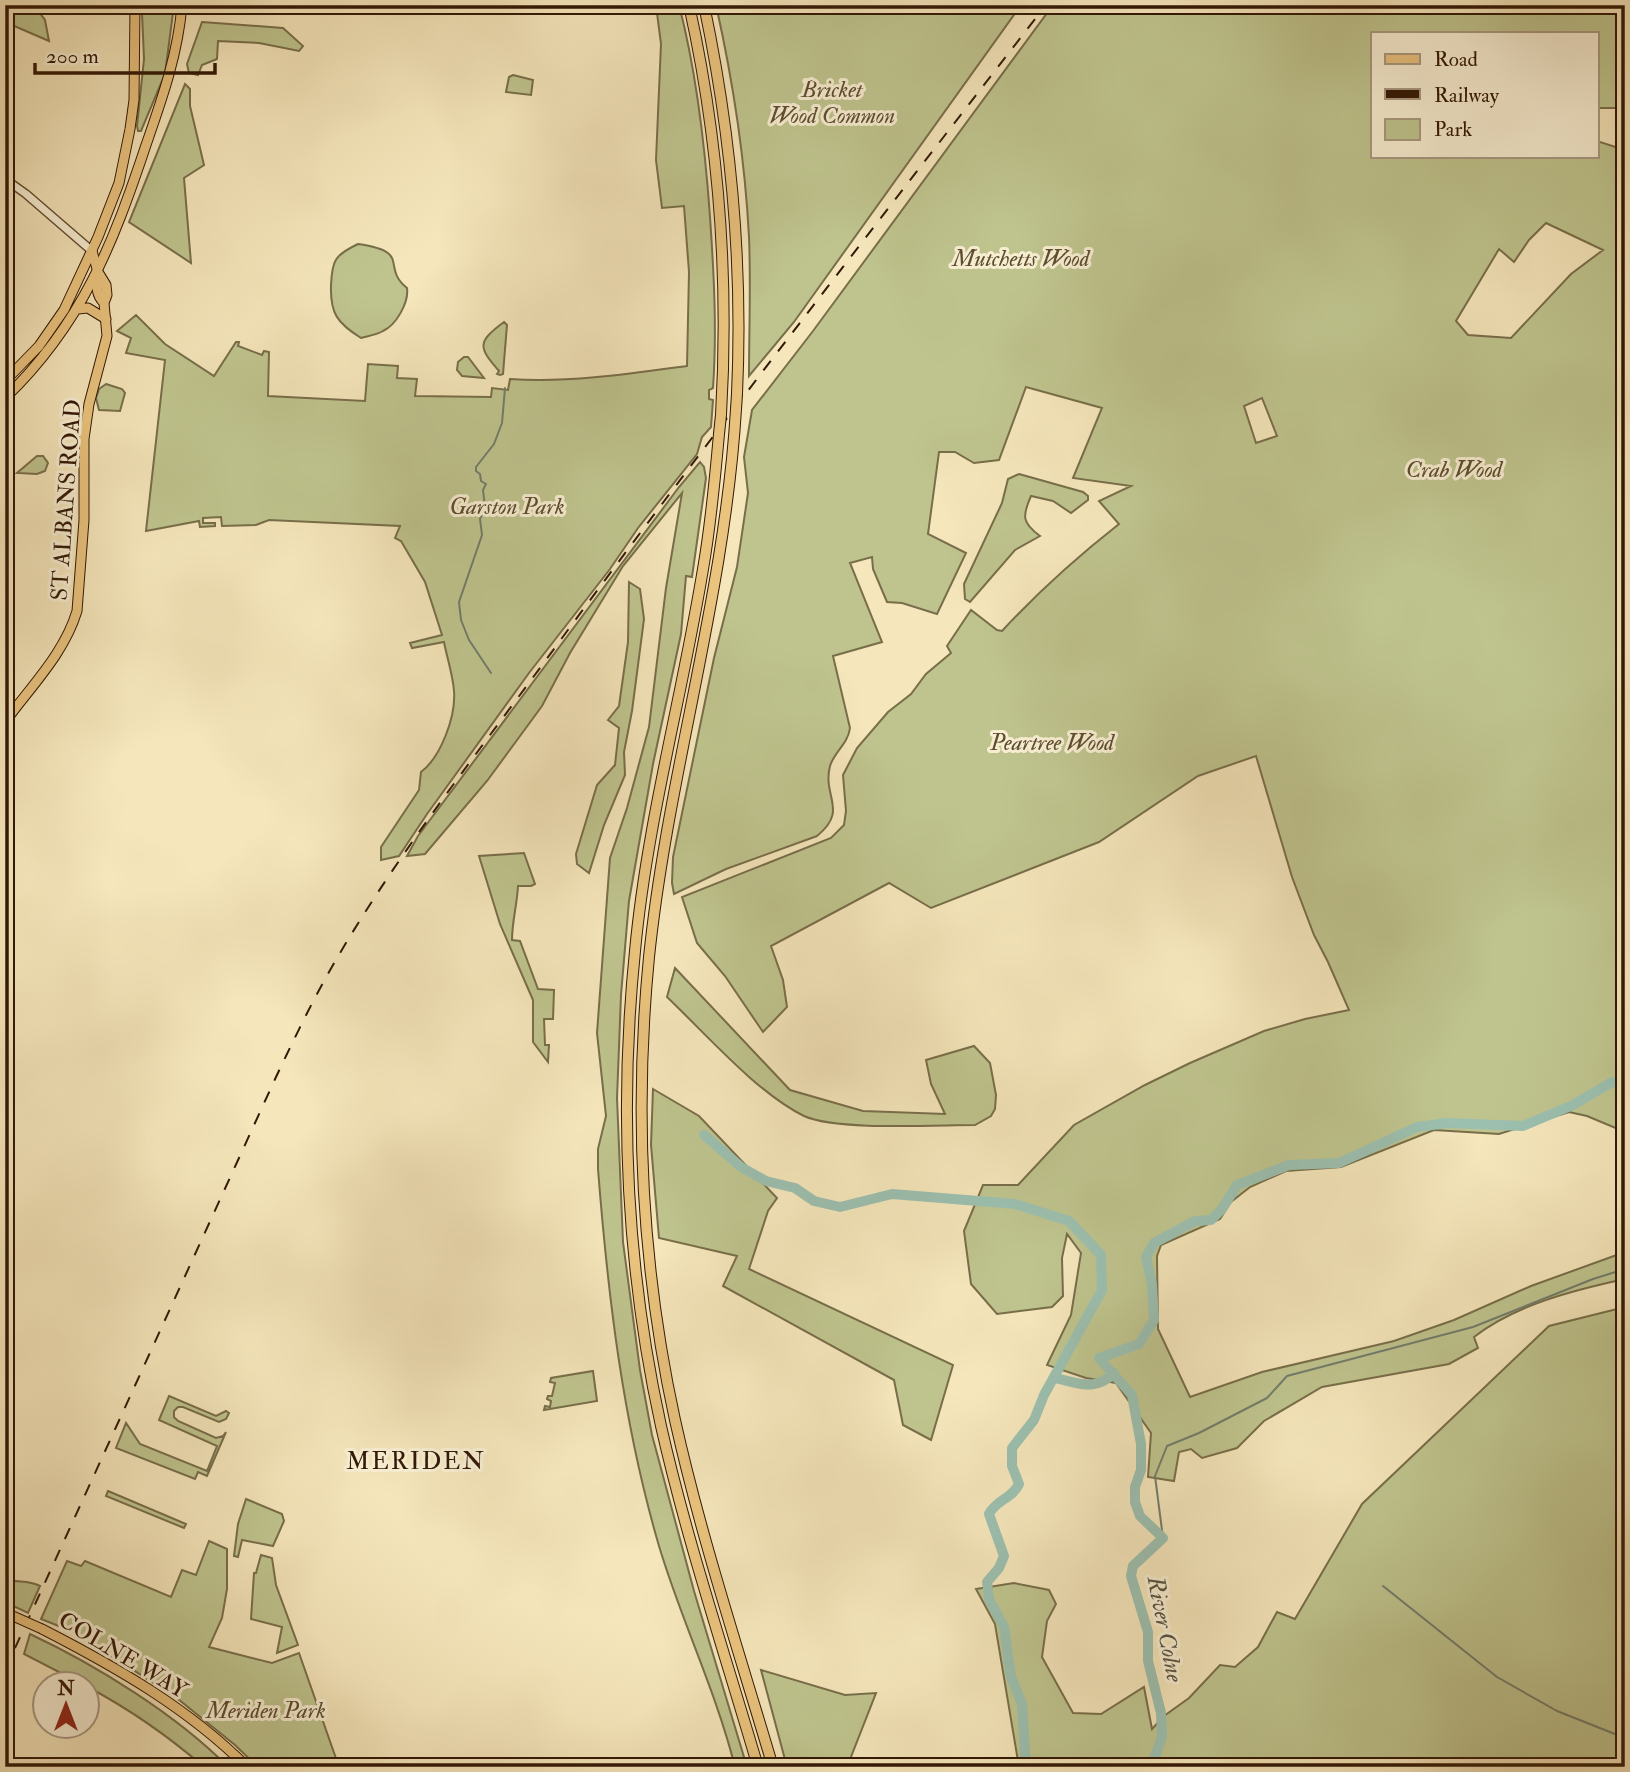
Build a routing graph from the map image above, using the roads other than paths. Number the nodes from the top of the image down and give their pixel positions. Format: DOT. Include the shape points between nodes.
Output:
graph roads {
  1 [pos="135,5"];
  2 [pos="182,5"];
  3 [pos="689,5"];
  4 [pos="704,5"];
  5 [pos="5,179"];
  6 [pos="124,209"];
  7 [pos="92,251"];
  8 [pos="98,272"];
  9 [pos="71,297"];
  10 [pos="78,309"];
  11 [pos="106,319"];
  12 [pos="5,381"];
  13 [pos="5,398"];
  14 [pos="5,722"];
  15 [pos="9,1615"];
  16 [pos="247,1767"];
  17 [pos="758,1767"];
  18 [pos="773,1767"];
  1 -- 7 [label="main road" via="130,129 119,183"];
  2 -- 6 [label="main road" via="169,77"];
  3 -- 17 [label="highway, bridge" via="719,208 724,310 721,415 703,569 639,912 629,1023 628,1151 638,1287 661,1422"];
  4 -- 18 [label="highway, bridge" via="732,174 739,310 737,394 719,569 652,936 644,1023 642,1150 653,1287 675,1419"];
  5 -- 7 [label="street"];
  6 -- 7 [label="main road" via="114,213 103,240"];
  6 -- 8 [label="main road"];
  7 -- 8 [label="main road, ST ALBANS ROAD"];
  7 -- 9 [label="main road"];
  8 -- 9 [label="main road"];
  8 -- 10 [label="main road"];
  8 -- 11 [label="main road, ST ALBANS ROAD" via="106,285"];
  9 -- 12 [label="main road" via="39,346"];
  10 -- 11 [label="main road" via="88,308"];
  10 -- 13 [label="main road" via="43,358"];
  11 -- 14 [label="main road, ST ALBANS ROAD" via="106,344 84,439 77,611 55,658"];
  15 -- 16 [label="main road, COLNE WAY, bridge" via="100,1659 172,1703"];
}
